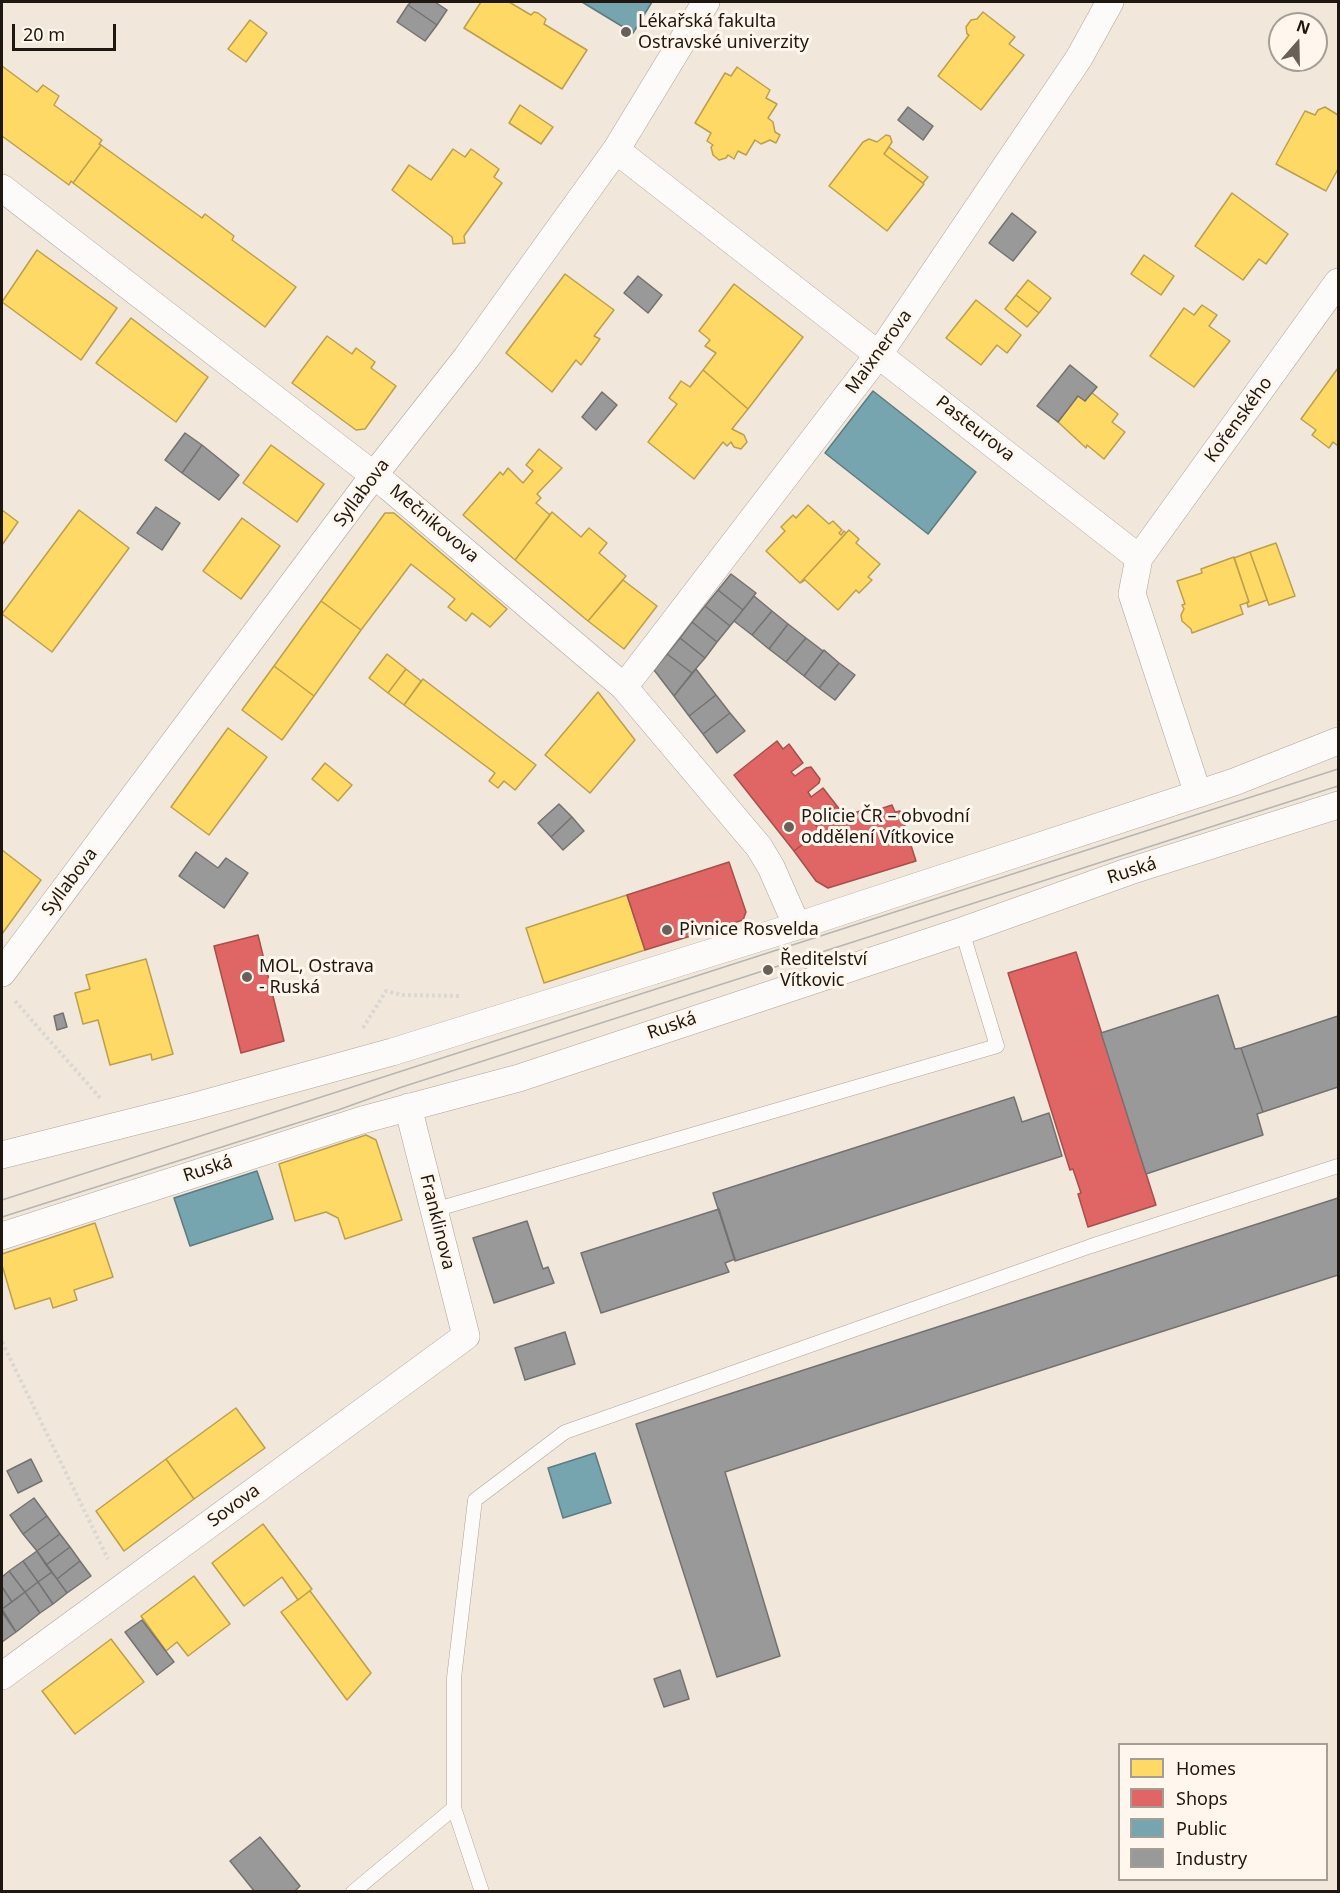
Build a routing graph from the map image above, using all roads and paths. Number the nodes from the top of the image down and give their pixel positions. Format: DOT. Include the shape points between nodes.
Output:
graph roads {
  1 [pos="706,2"];
  2 [pos="1110,2"];
  3 [pos="616,150"];
  4 [pos="2,188"];
  5 [pos="1338,282"];
  6 [pos="879,354"];
  7 [pos="374,475"];
  8 [pos="1139,558"];
  9 [pos="624,687"];
  10 [pos="1338,741"];
  11 [pos="1198,794"];
  12 [pos="1338,805"];
  13 [pos="797,926"];
  14 [pos="962,931"];
  15 [pos="5,984"];
  16 [pos="103,1102"];
  17 [pos="408,1107"];
  18 [pos="2,1155"];
  19 [pos="1338,1166"];
  20 [pos="434,1210"];
  21 [pos="2,1236"];
  22 [pos="466,1336"];
  23 [pos="2,1342"];
  24 [pos="122,1587"];
  25 [pos="2,1676"];
  26 [pos="454,1808"];
  27 [pos="353,1892"];
  28 [pos="482,1892"];
  1 -- 3 [label="street, Syllabova"];
  2 -- 6 [label="street, Maixnerova" via="1078,58"];
  3 -- 6 [label="street, Pasteurova"];
  3 -- 7 [label="street, Syllabova" via="467,357"];
  4 -- 7 [label="street, Mečnikovova"];
  5 -- 8 [label="street, Kořenského"];
  6 -- 8 [label="street, Pasteurova"];
  6 -- 9 [label="street, Maixnerova"];
  7 -- 9 [label="street, Mečnikovova"];
  7 -- 15 [label="street, Syllabova"];
  8 -- 11 [label="street" via="1132,594"];
  9 -- 13 [label="street, Mečnikovova" via="759,847"];
  10 -- 11 [label="street"];
  11 -- 13 [label="street"];
  12 -- 14 [label="street, Ruská" via="1130,871"];
  13 -- 18 [label="street" via="347,1066"];
  14 -- 17 [label="street, Ruská" via="519,1078"];
  14 -- 20 [label="lane" via="997,1046"];
  15 -- 16 [label="path"];
  17 -- 20 [label="street, Franklinova"];
  17 -- 21 [label="street, Ruská"];
  19 -- 26 [label="lane" via="1091,1246 565,1432 475,1500 454,1678"];
  20 -- 22 [label="street, Franklinova"];
  22 -- 24 [label="street, Sovova"];
  23 -- 24 [label="path"];
  24 -- 25 [label="street, Sovova"];
  26 -- 27 [label="lane"];
  26 -- 28 [label="lane"];
}
